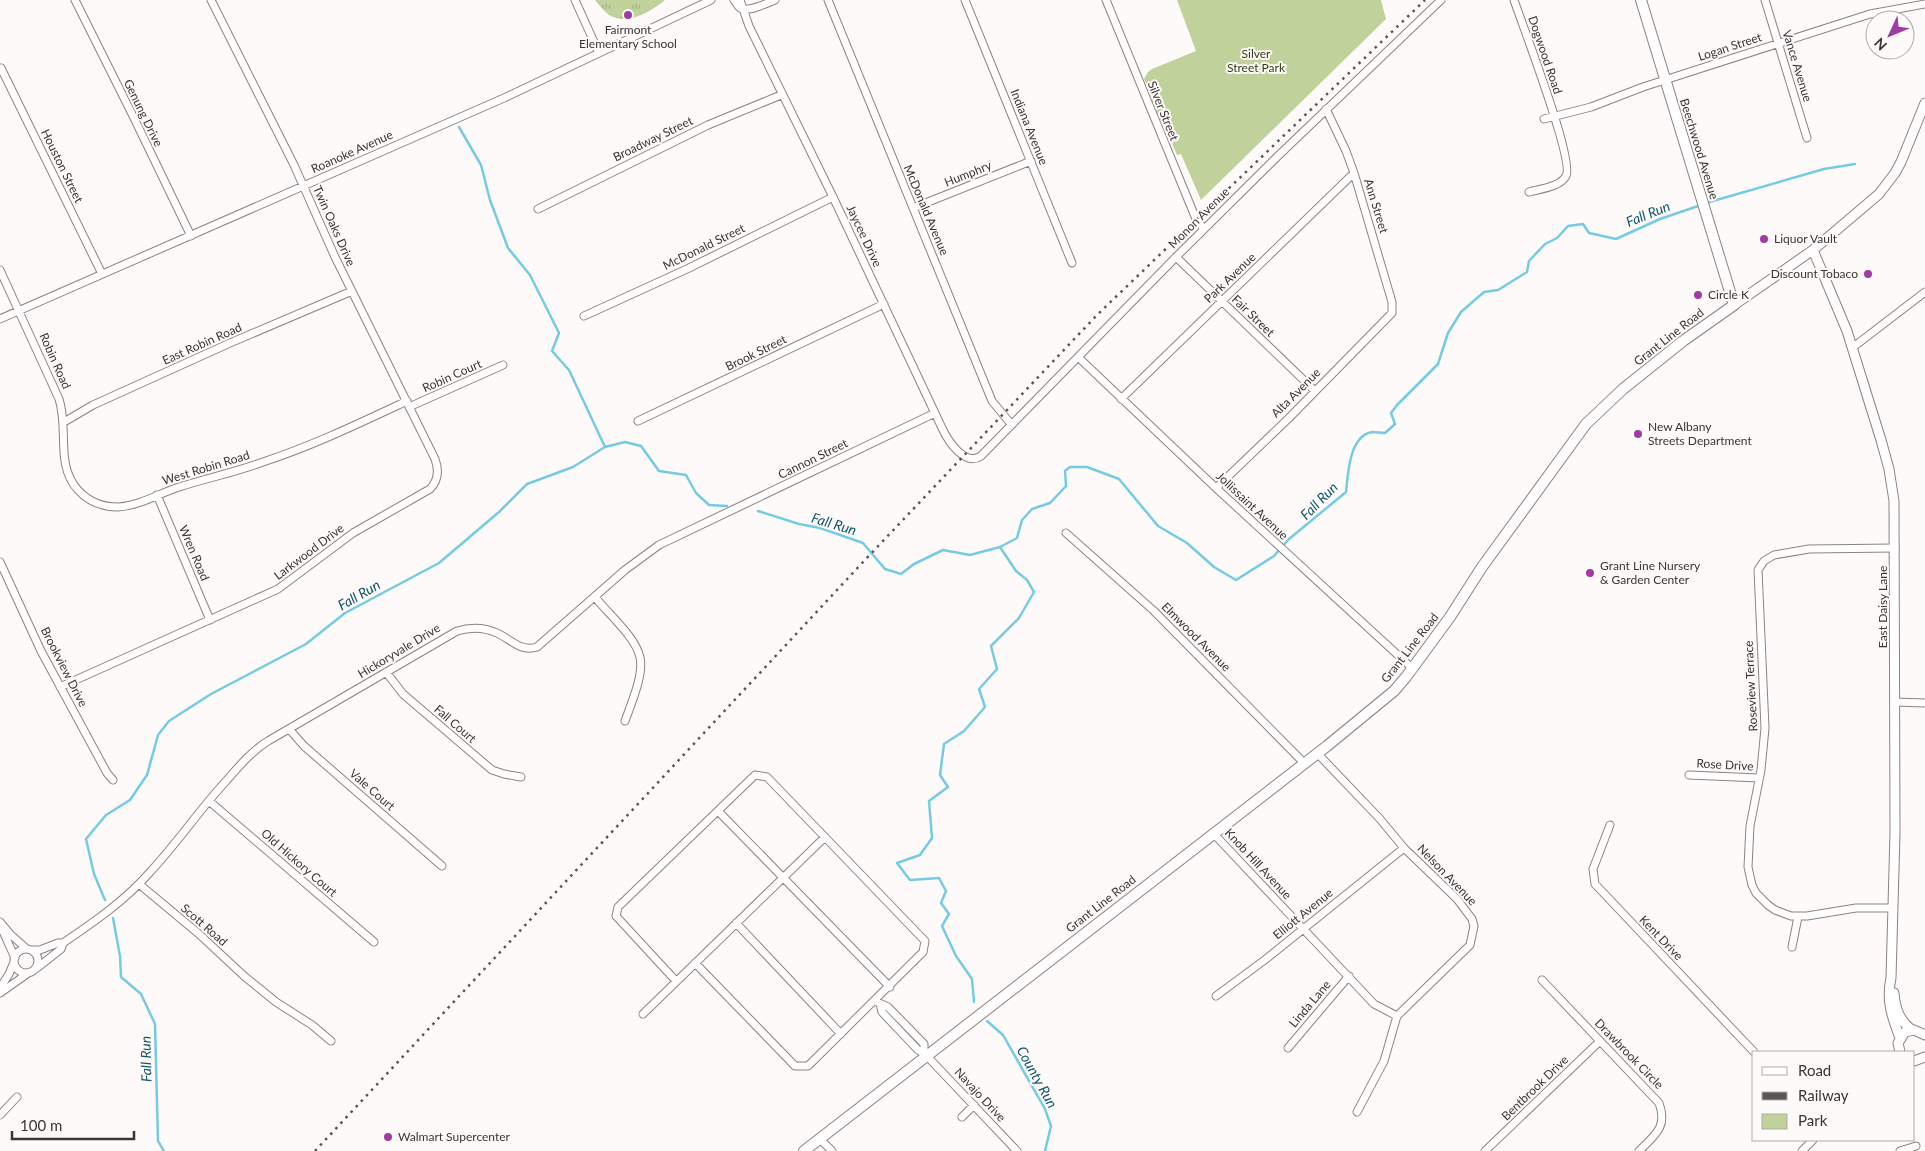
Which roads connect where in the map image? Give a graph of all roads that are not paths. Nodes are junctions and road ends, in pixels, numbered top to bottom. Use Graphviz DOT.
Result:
graph roads {
  1 [pos="74,0"];
  2 [pos="211,0"];
  3 [pos="575,0"];
  4 [pos="711,0"];
  5 [pos="734,0"];
  6 [pos="740,0"];
  7 [pos="775,0"];
  8 [pos="828,0"];
  9 [pos="965,0"];
  10 [pos="1106,0"];
  11 [pos="1441,0"];
  12 [pos="1514,0"];
  13 [pos="1641,0"];
  14 [pos="1764,0"];
  15 [pos="1925,4"];
  16 [pos="742,9"];
  17 [pos="1778,44"];
  18 [pos="599,54"];
  19 [pos="1,68"];
  20 [pos="1665,80"];
  21 [pos="781,95"];
  22 [pos="1925,103"];
  23 [pos="1326,109"];
  24 [pos="1554,116"];
  25 [pos="1544,119"];
  26 [pos="1807,138"];
  27 [pos="1031,161"];
  28 [pos="1354,173"];
  29 [pos="304,186"];
  30 [pos="1528,192"];
  31 [pos="833,197"];
  32 [pos="913,208"];
  33 [pos="538,209"];
  34 [pos="1204,229"];
  35 [pos="191,236"];
  36 [pos="1813,250"];
  37 [pos="1176,257"];
  38 [pos="1072,263"];
  39 [pos="0,270"];
  40 [pos="102,274"];
  41 [pos="352,291"];
  42 [pos="1925,292"];
  43 [pos="1223,302"];
  44 [pos="884,304"];
  45 [pos="1734,306"];
  46 [pos="20,310"];
  47 [pos="1392,313"];
  48 [pos="584,316"];
  49 [pos="0,319"];
  50 [pos="1852,348"];
  51 [pos="1079,358"];
  52 [pos="503,365"];
  53 [pos="1315,391"];
  54 [pos="1121,399"];
  55 [pos="408,404"];
  56 [pos="934,413"];
  57 [pos="638,421"];
  58 [pos="64,422"];
  59 [pos="1011,424"];
  60 [pos="978,458"];
  61 [pos="1216,488"];
  62 [pos="157,495"];
  63 [pos="700,525"];
  64 [pos="1066,534"];
  65 [pos="1895,548"];
  66 [pos="0,562"];
  67 [pos="595,598"];
  68 [pos="210,620"];
  69 [pos="1412,668"];
  70 [pos="386,672"];
  71 [pos="60,687"];
  72 [pos="1895,702"];
  73 [pos="1925,704"];
  74 [pos="626,721"];
  75 [pos="289,729"];
  76 [pos="1317,754"];
  77 [pos="1304,763"];
  78 [pos="1689,775"];
  79 [pos="521,778"];
  80 [pos="1759,778"];
  81 [pos="113,780"];
  82 [pos="209,801"];
  83 [pos="718,811"];
  84 [pos="1610,825"];
  85 [pos="1213,833"];
  86 [pos="825,837"];
  87 [pos="1404,848"];
  88 [pos="442,866"];
  89 [pos="783,877"];
  90 [pos="139,884"];
  91 [pos="1893,908"];
  92 [pos="1798,917"];
  93 [pos="0,923"];
  94 [pos="736,923"];
  95 [pos="1303,928"];
  96 [pos="374,942"];
  97 [pos="63,943"];
  98 [pos="1792,947"];
  99 [pos="29,950"];
  100 [pos="14,960"];
  101 [pos="695,963"];
  102 [pos="37,968"];
  103 [pos="27,974"];
  104 [pos="1349,976"];
  105 [pos="1891,978"];
  106 [pos="1542,980"];
  107 [pos="676,981"];
  108 [pos="890,987"];
  109 [pos="0,988"];
  110 [pos="0,993"];
  111 [pos="1216,996"];
  112 [pos="878,1002"];
  113 [pos="643,1014"];
  114 [pos="1397,1016"];
  115 [pos="1912,1030"];
  116 [pos="841,1034"];
  117 [pos="1925,1035"];
  118 [pos="1900,1038"];
  119 [pos="1600,1040"];
  120 [pos="331,1041"];
  121 [pos="1288,1048"];
  122 [pos="1753,1051"];
  123 [pos="1898,1051"];
  124 [pos="926,1054"];
  125 [pos="17,1097"];
  126 [pos="974,1105"];
  127 [pos="1357,1112"];
  128 [pos="0,1115"];
  129 [pos="962,1117"];
  130 [pos="820,1139"];
  131 [pos="1812,1141"];
  132 [pos="1916,1146"];
  133 [pos="804,1151"];
  134 [pos="832,1151"];
  135 [pos="1017,1151"];
  136 [pos="1485,1151"];
  137 [pos="1639,1151"];
  138 [pos="1802,1151"];
  139 [pos="1900,1151"];
  1 -- 35 [label="street, Genung Drive"];
  2 -- 29 [label="street, Twin Oaks Drive"];
  3 -- 18 [label="street"];
  4 -- 18 [label="street, Roanoke Avenue"];
  5 -- 16 [label="street"];
  6 -- 16 [label="street"];
  7 -- 16 [label="street"];
  8 -- 32 [label="street, McDonald Avenue"];
  9 -- 27 [label="street, Indiana Avenue"];
  10 -- 34 [label="street, Silver Street"];
  11 -- 23 [label="street, Monon Avenue"];
  12 -- 24 [label="street, Dogwood Road"];
  13 -- 20 [label="main road, Beechwood Avenue"];
  14 -- 17 [label="street, Vance Avenue"];
  15 -- 17 [label="street, Logan Street"];
  16 -- 21 [label="street, Jaycee Drive"];
  17 -- 20 [label="street, Logan Street"];
  17 -- 26 [label="street, Vance Avenue"];
  18 -- 29 [label="street, Roanoke Avenue"];
  19 -- 40 [label="street, Houston Street"];
  20 -- 24 [label="street, Logan Street"];
  20 -- 45 [label="main road, Beechwood Avenue"];
  21 -- 31 [label="street, Jaycee Drive"];
  21 -- 33 [label="street, Broadway Street"];
  22 -- 36 [label="street, Grant Line Road"];
  23 -- 28 [label="street, Ann Street"];
  23 -- 34 [label="street, Monon Avenue"];
  24 -- 25 [label="street, Logan Street"];
  24 -- 30 [label="street, Dogwood Road"];
  27 -- 32 [label="street, Humphry"];
  27 -- 38 [label="street, Indiana Avenue"];
  28 -- 43 [label="street, Park Avenue"];
  28 -- 47 [label="street, Ann Street"];
  29 -- 35 [label="street, Roanoke Avenue"];
  29 -- 41 [label="street, Twin Oaks Drive"];
  31 -- 44 [label="street, Jaycee Drive"];
  31 -- 48 [label="street, McDonald Street"];
  32 -- 59 [label="street, McDonald Avenue"];
  34 -- 37 [label="street, Monon Avenue"];
  35 -- 40 [label="street, Roanoke Avenue"];
  36 -- 45 [label="street, Grant Line Road"];
  36 -- 50 [label="street, East Daisy Lane"];
  37 -- 43 [label="street, Fair Street"];
  37 -- 51 [label="street, Monon Avenue"];
  39 -- 46 [label="street, Robin Road"];
  40 -- 46 [label="street, Roanoke Avenue"];
  41 -- 55 [label="street, Twin Oaks Drive"];
  41 -- 58 [label="street, East Robin Road"];
  42 -- 50 [label="street"];
  43 -- 53 [label="street, Fair Street"];
  43 -- 54 [label="street, Park Avenue"];
  44 -- 56 [label="street, Jaycee Drive"];
  44 -- 57 [label="street, Brook Street"];
  45 -- 69 [label="main road, Grant Line Road"];
  46 -- 49 [label="street, Roanoke Avenue"];
  46 -- 58 [label="street, Robin Road"];
  47 -- 53 [label="street, Alta Avenue"];
  50 -- 65 [label="street, East Daisy Lane"];
  51 -- 54 [label="street, Jollissaint Avenue"];
  51 -- 59 [label="street, Monon Avenue"];
  52 -- 55 [label="street, Robin Court"];
  53 -- 61 [label="street, Alta Avenue"];
  54 -- 61 [label="street, Jollissaint Avenue"];
  55 -- 62 [label="street, West Robin Road"];
  55 -- 68 [label="street, Larkwood Drive"];
  56 -- 60 [label="street, Jaycee Drive"];
  56 -- 63 [label="street, Cannon Street"];
  58 -- 62 [label="street, West Robin Road"];
  59 -- 60 [label="street, Monon Avenue"];
  61 -- 69 [label="street, Jollissaint Avenue"];
  62 -- 68 [label="street, Wren Road"];
  63 -- 67 [label="street, Hickoryvale Drive"];
  64 -- 77 [label="street, Elmwood Avenue"];
  65 -- 72 [label="street, East Daisy Lane"];
  65 -- 80 [label="street, Roseview Terrace"];
  66 -- 71 [label="street, Brookview Drive"];
  67 -- 70 [label="street, Hickoryvale Drive"];
  67 -- 74 [label="street"];
  68 -- 71 [label="street, Larkwood Drive"];
  69 -- 76 [label="main road, Grant Line Road"];
  70 -- 75 [label="street, Hickoryvale Drive"];
  70 -- 79 [label="street, Fall Court"];
  71 -- 81 [label="street, Brookview Drive"];
  72 -- 73 [label="street"];
  72 -- 91 [label="street, East Daisy Lane"];
  75 -- 82 [label="street, Hickoryvale Drive"];
  75 -- 88 [label="street, Vale Court"];
  76 -- 77 [label="main road, Grant Line Road"];
  76 -- 87 [label="street, Nelson Avenue"];
  77 -- 85 [label="main road, Grant Line Road"];
  78 -- 80 [label="street, Rose Drive"];
  80 -- 92 [label="street, Roseview Terrace"];
  82 -- 90 [label="street, Hickoryvale Drive"];
  82 -- 96 [label="street, Old Hickory Court"];
  83 -- 86 [label="street"];
  83 -- 89 [label="street"];
  83 -- 107 [label="street"];
  84 -- 122 [label="street, Kent Drive"];
  85 -- 95 [label="street, Knob Hill Avenue"];
  85 -- 124 [label="main road, Grant Line Road"];
  86 -- 89 [label="street"];
  86 -- 108 [label="street"];
  87 -- 95 [label="street, Elliott Avenue"];
  87 -- 114 [label="street, Nelson Avenue"];
  89 -- 94 [label="street"];
  89 -- 108 [label="street"];
  90 -- 97 [label="street"];
  90 -- 120 [label="street, Scott Road"];
  91 -- 92 [label="street, Roseview Terrace"];
  91 -- 105 [label="street, East Daisy Lane"];
  92 -- 98 [label="street"];
  93 -- 99 [label="street"];
  93 -- 100 [label="street"];
  94 -- 101 [label="street"];
  94 -- 116 [label="street"];
  95 -- 104 [label="street, Knob Hill Avenue"];
  95 -- 111 [label="street, Elliott Avenue"];
  97 -- 99 [label="street"];
  97 -- 102 [label="street"];
  99 -- 100 [label="street"];
  99 -- 102 [label="street"];
  100 -- 103 [label="street"];
  100 -- 109 [label="street"];
  101 -- 107 [label="street"];
  101 -- 116 [label="street"];
  102 -- 103 [label="street"];
  103 -- 110 [label="street"];
  104 -- 114 [label="street"];
  104 -- 121 [label="street, Linda Lane"];
  105 -- 115 [label="street, East Daisy Lane"];
  105 -- 118 [label="street, East Daisy Lane"];
  106 -- 119 [label="street, Drawbrook Circle"];
  107 -- 113 [label="street"];
  108 -- 112 [label="street"];
  112 -- 116 [label="street"];
  112 -- 124 [label="street, Navajo Drive"];
  114 -- 127 [label="street, Nelson Avenue"];
  115 -- 117 [label="street"];
  115 -- 118 [label="street"];
  118 -- 123 [label="street"];
  119 -- 136 [label="street, Bentbrook Drive"];
  119 -- 137 [label="street, Drawbrook Circle"];
  124 -- 126 [label="street, Navajo Drive"];
  124 -- 130 [label="main road, Grant Line Road"];
  125 -- 128 [label="street"];
  126 -- 129 [label="street"];
  126 -- 135 [label="street, Navajo Drive"];
  130 -- 133 [label="main road, Grant Line Road"];
  130 -- 134 [label="street"];
  131 -- 138 [label="street"];
  132 -- 139 [label="street"];
}
